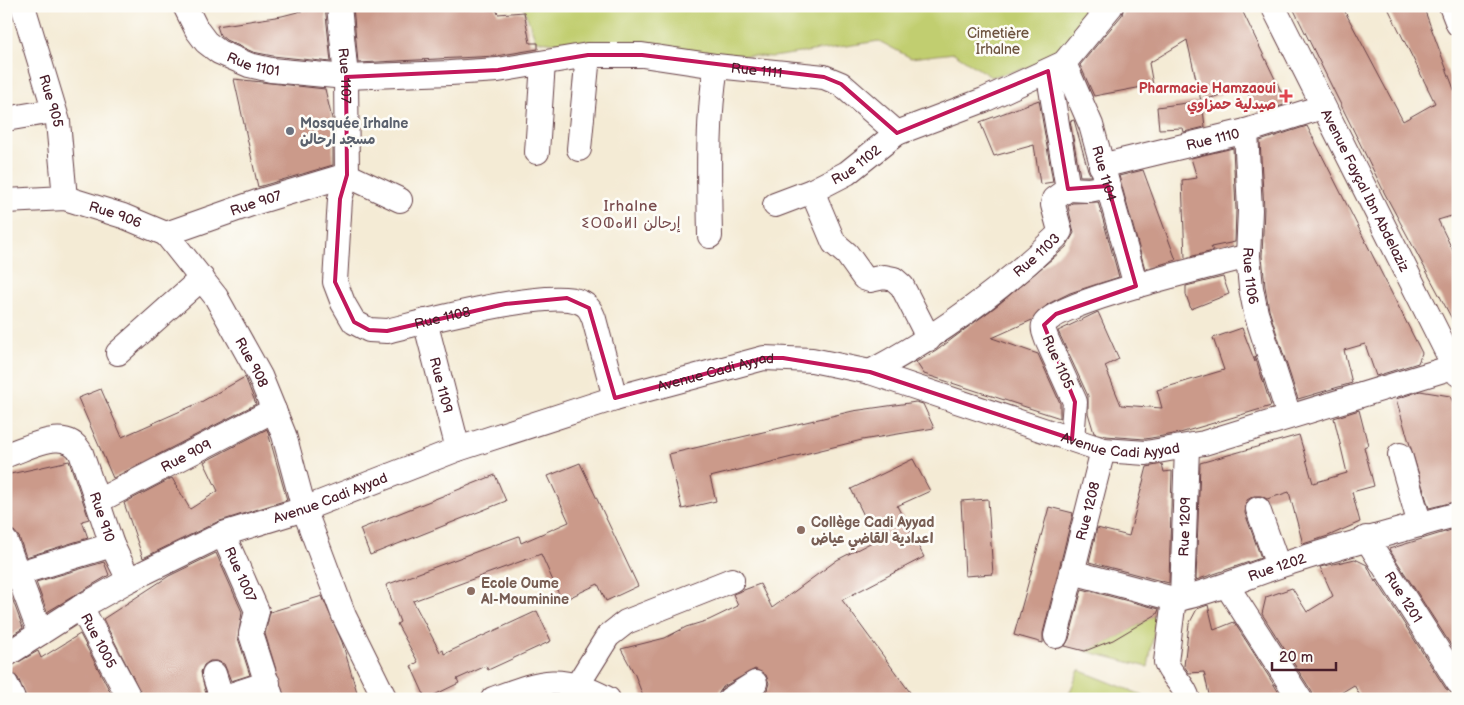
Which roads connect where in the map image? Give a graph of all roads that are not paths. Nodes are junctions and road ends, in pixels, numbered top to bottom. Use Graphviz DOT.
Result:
graph roads {
  1 [pos="23,6"];
  2 [pos="185,6"];
  3 [pos="339,6"];
  4 [pos="1111,6"];
  5 [pos="1273,6"];
  6 [pos="588,55"];
  7 [pos="543,63"];
  8 [pos="716,66"];
  9 [pos="1056,67"];
  10 [pos="346,77"];
  11 [pos="1322,107"];
  12 [pos="53,111"];
  13 [pos="6,119"];
  14 [pos="1246,131"];
  15 [pos="898,133"];
  16 [pos="579,149"];
  17 [pos="537,152"];
  18 [pos="347,175"];
  19 [pos="1104,176"];
  20 [pos="1068,189"];
  21 [pos="812,191"];
  22 [pos="65,198"];
  23 [pos="400,200"];
  24 [pos="6,201"];
  25 [pos="775,205"];
  26 [pos="166,234"];
  27 [pos="710,236"];
  28 [pos="1248,256"];
  29 [pos="202,278"];
  30 [pos="1136,286"];
  31 [pos="425,321"];
  32 [pos="929,339"];
  33 [pos="118,353"];
  34 [pos="1456,370"];
  35 [pos="870,372"];
  36 [pos="615,398"];
  37 [pos="274,410"];
  38 [pos="1289,416"];
  39 [pos="1072,439"];
  40 [pos="1187,447"];
  41 [pos="458,449"];
  42 [pos="1103,450"];
  43 [pos="6,455"];
  44 [pos="1400,455"];
  45 [pos="98,500"];
  46 [pos="304,509"];
  47 [pos="1258,509"];
  48 [pos="1458,514"];
  49 [pos="1420,525"];
  50 [pos="223,534"];
  51 [pos="1366,538"];
  52 [pos="6,542"];
  53 [pos="112,545"];
  54 [pos="1278,566"];
  55 [pos="1072,572"];
  56 [pos="12,575"];
  57 [pos="129,580"];
  58 [pos="732,580"];
  59 [pos="1227,586"];
  60 [pos="1178,599"];
  61 [pos="81,607"];
  62 [pos="40,633"];
  63 [pos="1056,636"];
  64 [pos="6,655"];
  65 [pos="214,674"];
  66 [pos="1458,682"];
  67 [pos="755,683"];
  68 [pos="6,684"];
  69 [pos="578,684"];
  70 [pos="270,691"];
  71 [pos="14,699"];
  72 [pos="130,699"];
  73 [pos="222,699"];
  74 [pos="385,699"];
  75 [pos="493,699"];
  76 [pos="608,699"];
  77 [pos="730,699"];
  78 [pos="1188,699"];
  79 [pos="1300,699"];
  1 -- 12 [label="street, Rue 905"];
  2 -- 10 [label="street, Rue 1101"];
  3 -- 10 [label="street, Rue 1107"];
  4 -- 9 [label="street"];
  5 -- 11 [label="street, Avenue Fayçal Ibn Abdelaziz"];
  6 -- 7 [label="street, Rue 1111"];
  6 -- 8 [label="street, Rue 1111"];
  6 -- 16 [label="street"];
  7 -- 10 [label="street, Rue 1111"];
  7 -- 17 [label="street"];
  8 -- 15 [label="street, Rue 1111"];
  8 -- 27 [label="street"];
  9 -- 15 [label="street"];
  9 -- 19 [label="street, Rue 1104"];
  9 -- 20 [label="street"];
  10 -- 18 [label="street, Rue 1107"];
  11 -- 14 [label="street, Rue 1110"];
  11 -- 34 [label="street, Avenue Fayçal Ibn Abdelaziz"];
  12 -- 13 [label="street"];
  12 -- 22 [label="street, Rue 905"];
  14 -- 19 [label="street, Rue 1110"];
  14 -- 28 [label="street, Rue 1106"];
  15 -- 21 [label="street, Rue 1102"];
  18 -- 23 [label="street"];
  18 -- 26 [label="street, Rue 907"];
  18 -- 31 [label="street, Rue 1108"];
  19 -- 20 [label="street, Rue 1110"];
  19 -- 30 [label="street, Rue 1104"];
  20 -- 32 [label="street, Rue 1103"];
  21 -- 25 [label="street, Rue 1102"];
  21 -- 32 [label="street"];
  22 -- 24 [label="street"];
  22 -- 26 [label="street, Rue 906"];
  26 -- 29 [label="street, Rue 908"];
  28 -- 30 [label="street"];
  28 -- 38 [label="street, Rue 1106"];
  29 -- 33 [label="street"];
  29 -- 37 [label="street, Rue 908"];
  30 -- 39 [label="street, Rue 1105"];
  31 -- 36 [label="street, Rue 1108"];
  31 -- 41 [label="street, Rue 1109"];
  32 -- 35 [label="street, Rue 1103"];
  34 -- 38 [label="street, Avenue Cadi Ayyad"];
  35 -- 36 [label="street, Avenue Cadi Ayyad"];
  35 -- 39 [label="street, Avenue Cadi Ayyad"];
  36 -- 41 [label="street, Avenue Cadi Ayyad"];
  37 -- 45 [label="street, Rue 909"];
  37 -- 46 [label="street, Rue 908"];
  38 -- 40 [label="street, Avenue Cadi Ayyad"];
  39 -- 42 [label="street, Avenue Cadi Ayyad"];
  40 -- 42 [label="street, Avenue Cadi Ayyad"];
  40 -- 60 [label="street, Rue 1209"];
  41 -- 46 [label="street, Avenue Cadi Ayyad"];
  42 -- 55 [label="street, Rue 1208"];
  43 -- 45 [label="street, Rue 910"];
  44 -- 49 [label="street"];
  45 -- 53 [label="street, Rue 910"];
  46 -- 50 [label="street, Avenue Cadi Ayyad"];
  46 -- 74 [label="street, Rue 908"];
  47 -- 54 [label="street"];
  48 -- 49 [label="street, Rue 1202"];
  49 -- 51 [label="street, Rue 1202"];
  50 -- 57 [label="street, Avenue Cadi Ayyad"];
  50 -- 70 [label="street, Rue 1007"];
  51 -- 54 [label="street, Rue 1202"];
  51 -- 66 [label="street, Rue 1201"];
  52 -- 56 [label="street"];
  53 -- 56 [label="street"];
  53 -- 57 [label="street, Rue 910"];
  54 -- 59 [label="street, Rue 1202"];
  55 -- 60 [label="street"];
  55 -- 63 [label="street, Rue 1208"];
  56 -- 62 [label="street"];
  57 -- 61 [label="street, Avenue Cadi Ayyad"];
  58 -- 69 [label="street"];
  59 -- 60 [label="street"];
  59 -- 79 [label="street, Rue 1202"];
  60 -- 78 [label="street, Rue 1209"];
  61 -- 62 [label="street, Avenue Cadi Ayyad"];
  61 -- 72 [label="street, Rue 1005"];
  62 -- 64 [label="street, Avenue Cadi Ayyad"];
  65 -- 73 [label="street"];
  67 -- 77 [label="street"];
  68 -- 71 [label="street"];
  69 -- 75 [label="street"];
  69 -- 76 [label="street"];
  70 -- 73 [label="street"];
}
